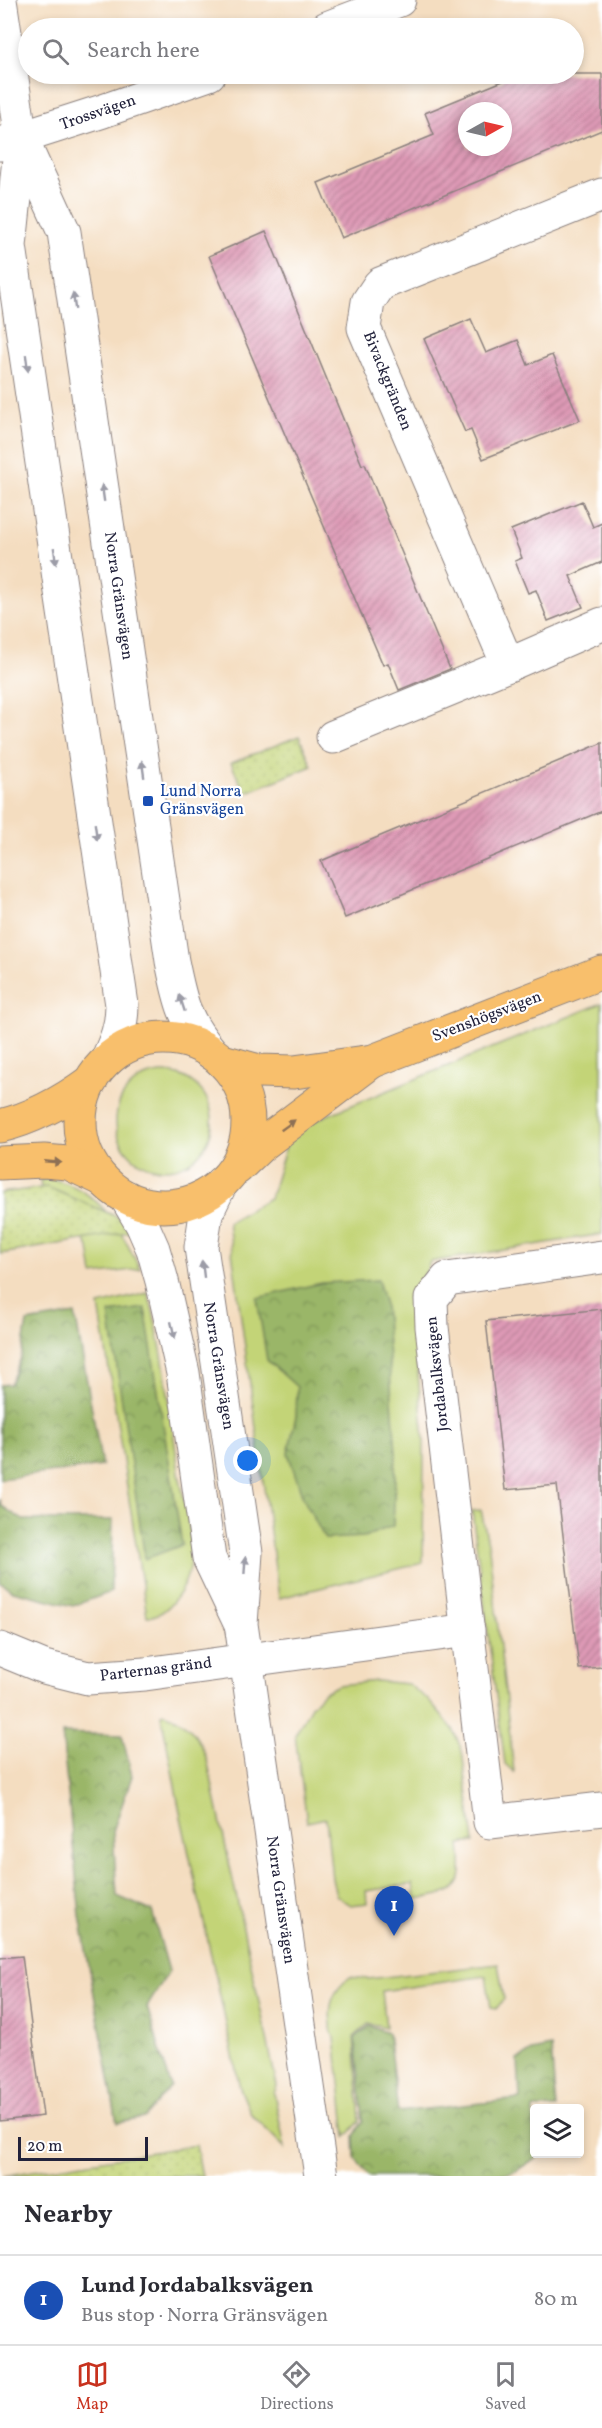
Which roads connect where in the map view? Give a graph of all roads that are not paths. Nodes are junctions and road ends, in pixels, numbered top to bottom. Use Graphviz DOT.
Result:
graph roads {
  1 [pos="0,0"];
  2 [pos="399,0"];
  3 [pos="353,18"];
  4 [pos="180,84"];
  5 [pos="11,142"];
  6 [pos="602,195"];
  7 [pos="602,624"];
  8 [pos="508,665"];
  9 [pos="333,737"];
  10 [pos="602,972"];
  11 [pos="217,1057"];
  12 [pos="373,1061"];
  13 [pos="99,1070"];
  14 [pos="0,1126"];
  15 [pos="0,1163"];
  16 [pos="224,1180"];
  17 [pos="114,1188"];
  18 [pos="602,1257"];
  19 [pos="241,1624"];
  20 [pos="468,1630"];
  21 [pos="0,1649"];
  22 [pos="246,1659"];
  23 [pos="602,1809"];
  24 [pos="321,2176"];
  1 -- 5 [label="street, Norra Gränsvägen"];
  2 -- 3 [label="street"];
  4 -- 5 [label="street, Trossvägen"];
  11 -- 5 [label="street, Norra Gränsvägen, one-way"];
  5 -- 13 [label="street, Norra Gränsvägen, one-way"];
  6 -- 8 [label="street, Bivackgränden"];
  7 -- 8 [label="street"];
  8 -- 9 [label="street"];
  10 -- 12 [label="main road, Svenshögsvägen"];
  11 -- 12 [label="main road, Svenshögsvägen"];
  11 -- 13 [label="main road, Svenshögsvägen"];
  11 -- 16 [label="main road"];
  16 -- 12 [label="main road, Svenshögsvägen, one-way"];
  13 -- 14 [label="main road, Svenshögsvägen"];
  13 -- 17 [label="main road"];
  15 -- 17 [label="main road, Svenshögsvägen, one-way"];
  16 -- 17 [label="main road, Svenshögsvägen"];
  19 -- 16 [label="street, Norra Gränsvägen, one-way"];
  17 -- 19 [label="street, Norra Gränsvägen, one-way"];
  18 -- 20 [label="street, Jordabalksvägen"];
  19 -- 22 [label="street, Norra Gränsvägen"];
  20 -- 22 [label="street"];
  20 -- 23 [label="street, Jordabalksvägen"];
  21 -- 22 [label="street, Parternas gränd"];
  22 -- 24 [label="street, Norra Gränsvägen"];
}
